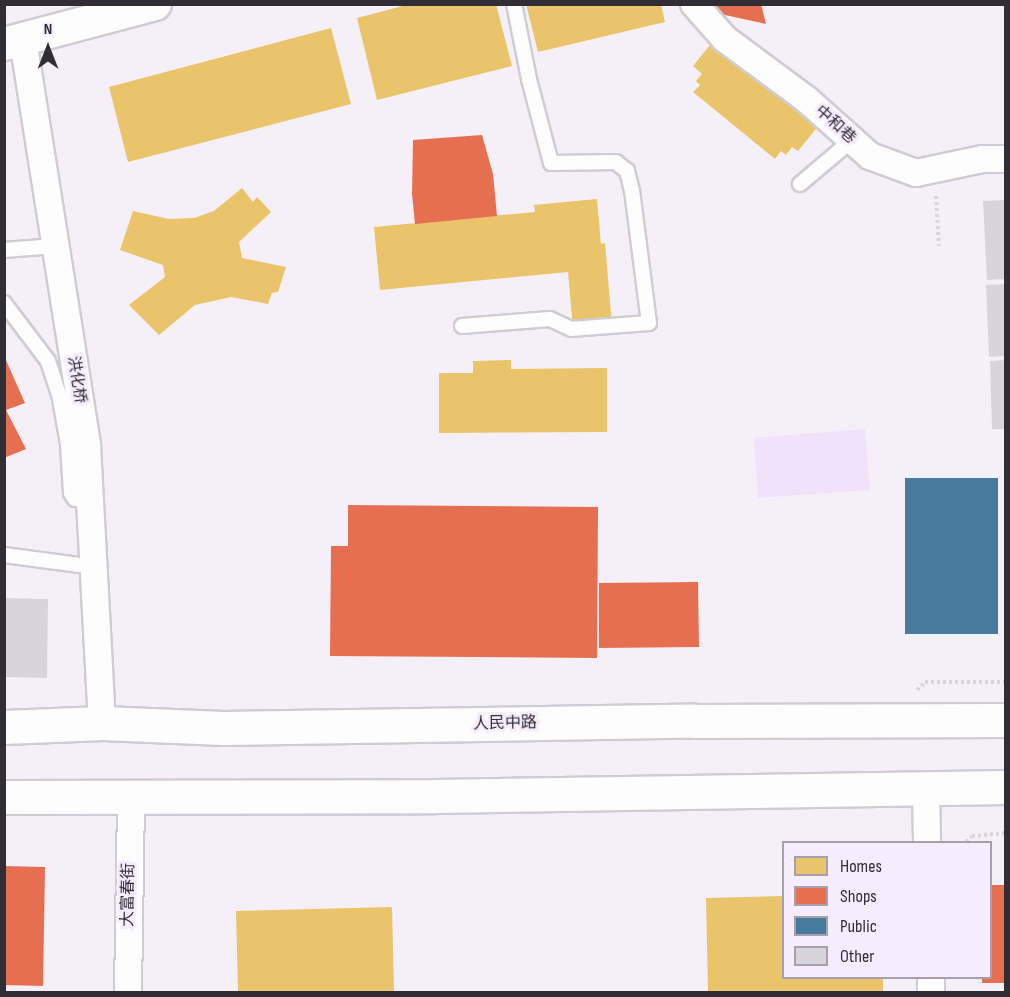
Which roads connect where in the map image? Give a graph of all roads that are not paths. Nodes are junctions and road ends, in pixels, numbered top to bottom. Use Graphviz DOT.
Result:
graph roads {
  1 [pos="155,4"];
  2 [pos="514,4"];
  3 [pos="694,4"];
  4 [pos="14,42"];
  5 [pos="852,140"];
  6 [pos="1005,159"];
  7 [pos="801,184"];
  8 [pos="55,246"];
  9 [pos="4,250"];
  10 [pos="4,303"];
  11 [pos="462,326"];
  12 [pos="90,501"];
  13 [pos="4,555"];
  14 [pos="94,567"];
  15 [pos="1005,720"];
  16 [pos="102,723"];
  17 [pos="4,728"];
  18 [pos="926,788"];
  19 [pos="1005,788"];
  20 [pos="4,797"];
  21 [pos="131,797"];
  22 [pos="927,841"];
  23 [pos="128,993"];
  1 -- 4 [label="street"];
  2 -- 11 [label="lane"];
  3 -- 5 [label="street, 中和巷"];
  4 -- 8 [label="street, 洪化桥"];
  5 -- 6 [label="street, 中和巷"];
  5 -- 7 [label="lane"];
  8 -- 9 [label="lane"];
  8 -- 12 [label="street, 洪化桥"];
  10 -- 12 [label="lane"];
  12 -- 14 [label="street, 洪化桥"];
  13 -- 14 [label="lane"];
  14 -- 16 [label="street, 洪化桥"];
  15 -- 16 [label="main road, 人民中路"];
  16 -- 17 [label="main road, 人民中路"];
  18 -- 19 [label="main road"];
  18 -- 21 [label="main road"];
  18 -- 22 [label="street"];
  20 -- 21 [label="main road"];
  21 -- 23 [label="street, 大富春街"];
}
